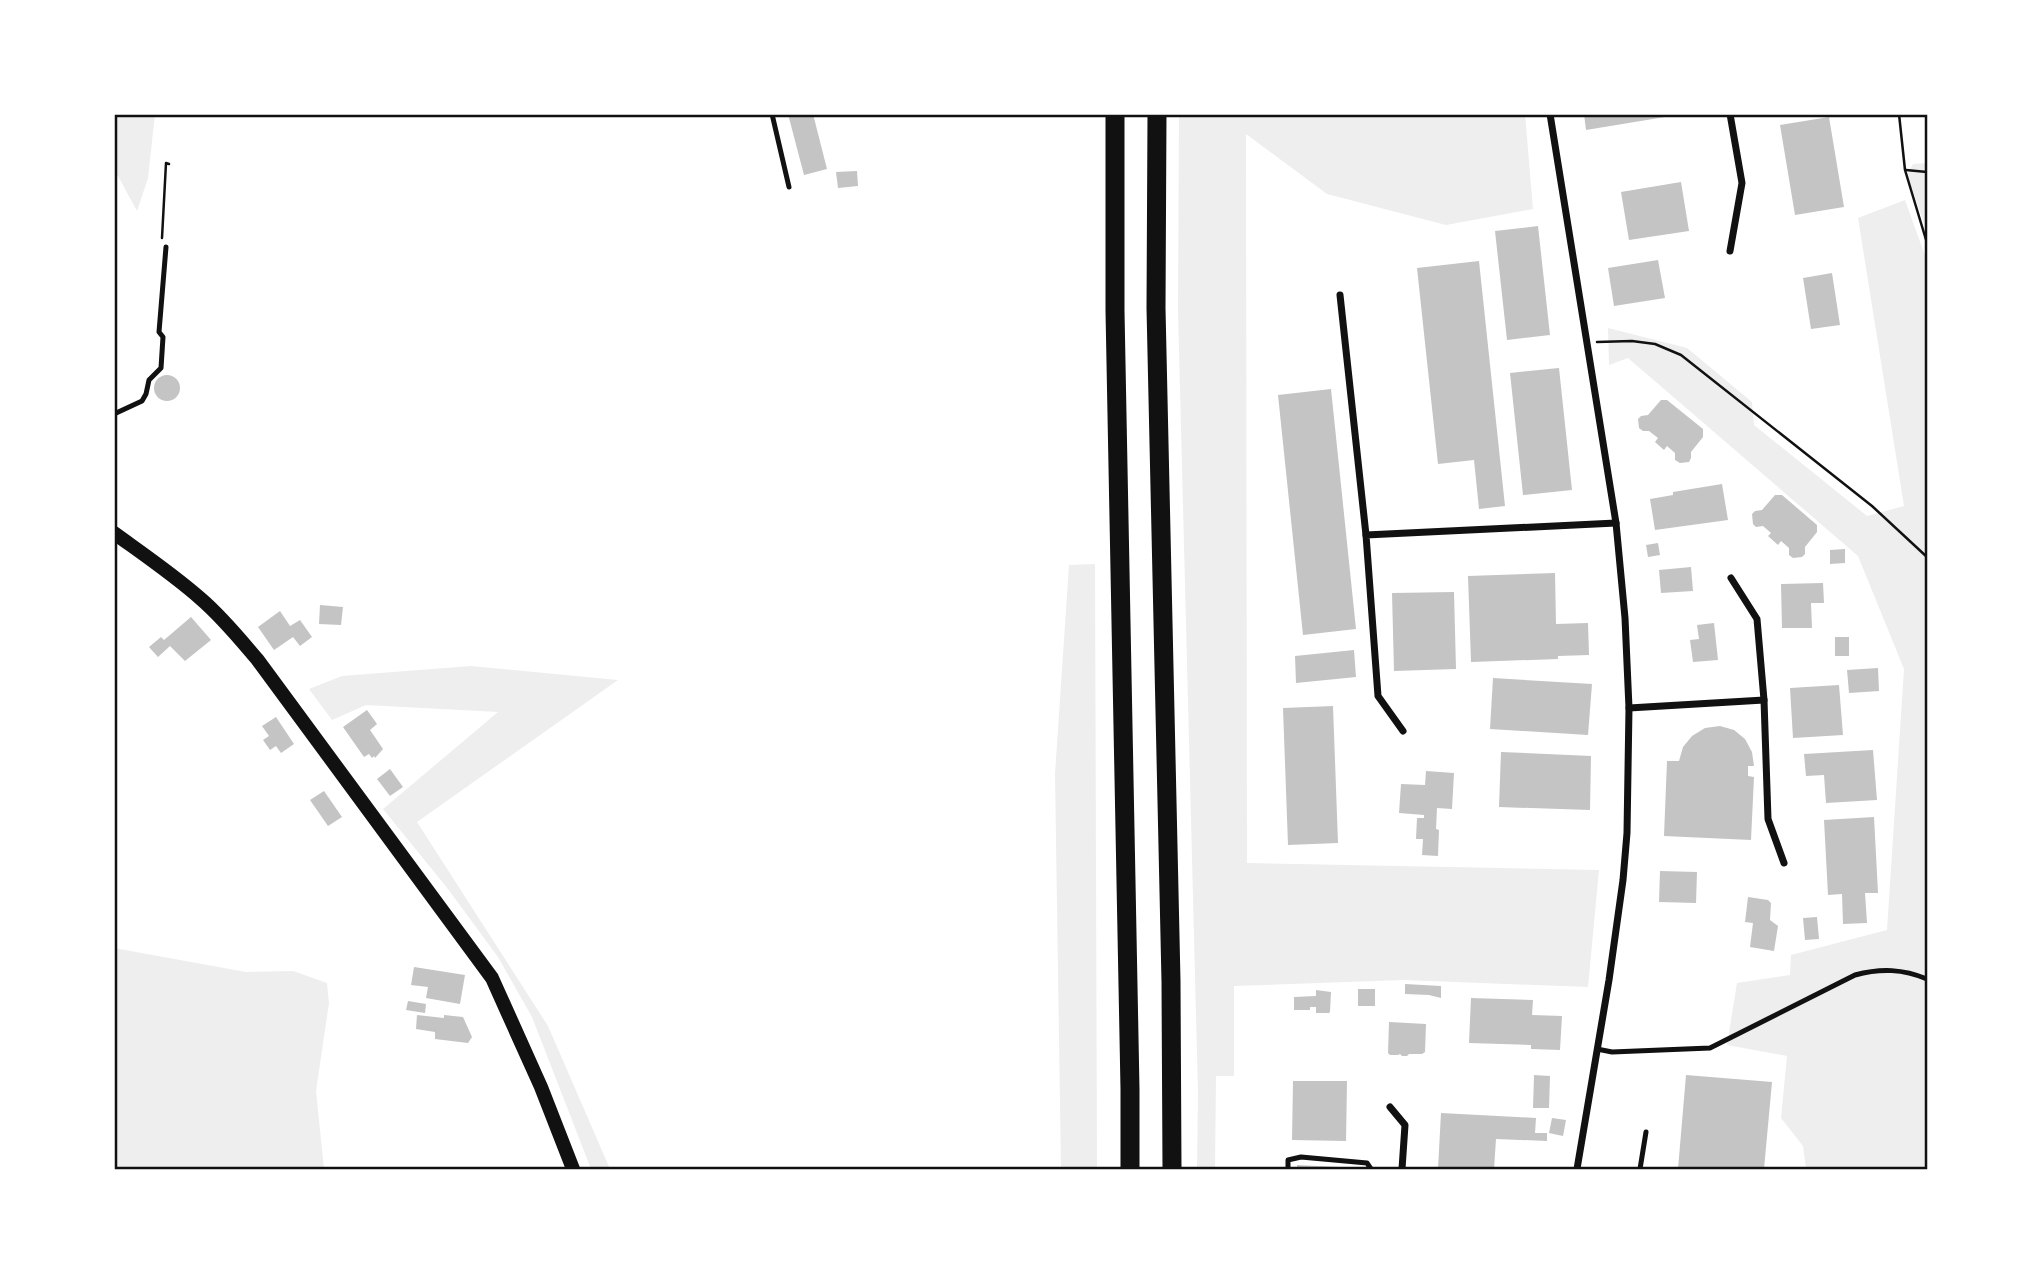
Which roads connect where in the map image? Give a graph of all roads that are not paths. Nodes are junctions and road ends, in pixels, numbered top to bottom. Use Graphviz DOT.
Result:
graph roads {
  1 [pos="772,114"];
  2 [pos="1115,114"];
  3 [pos="1157,114"];
  4 [pos="1550,114"];
  5 [pos="1730,114"];
  6 [pos="789,187"];
  7 [pos="166,247"];
  8 [pos="1730,251"];
  9 [pos="1340,295"];
  10 [pos="114,414"];
  11 [pos="1616,523"];
  12 [pos="114,533"];
  13 [pos="1366,535"];
  14 [pos="1731,578"];
  15 [pos="1764,700"];
  16 [pos="1629,708"];
  17 [pos="1404,731"];
  18 [pos="1784,863"];
  19 [pos="1927,979"];
  20 [pos="1597,1049"];
  21 [pos="1390,1107"];
  22 [pos="1646,1132"];
  23 [pos="573,1169"];
  24 [pos="1130,1169"];
  25 [pos="1172,1169"];
  26 [pos="1288,1169"];
  27 [pos="1371,1169"];
  28 [pos="1402,1169"];
  29 [pos="1577,1169"];
  30 [pos="1640,1169"];
  1 -- 6 [label="lane"];
  2 -- 24 [label="highway"];
  3 -- 25 [label="highway"];
  4 -- 11 [label="street"];
  5 -- 8 [label="street"];
  7 -- 10 [label="lane"];
  9 -- 13 [label="street"];
  11 -- 13 [label="street"];
  11 -- 16 [label="street"];
  12 -- 23 [label="main road"];
  13 -- 17 [label="street"];
  14 -- 15 [label="street"];
  15 -- 16 [label="street"];
  15 -- 18 [label="street"];
  16 -- 20 [label="street"];
  19 -- 20 [label="lane"];
  20 -- 29 [label="street"];
  21 -- 28 [label="street"];
  22 -- 30 [label="lane"];
  26 -- 27 [label="lane"];
}
